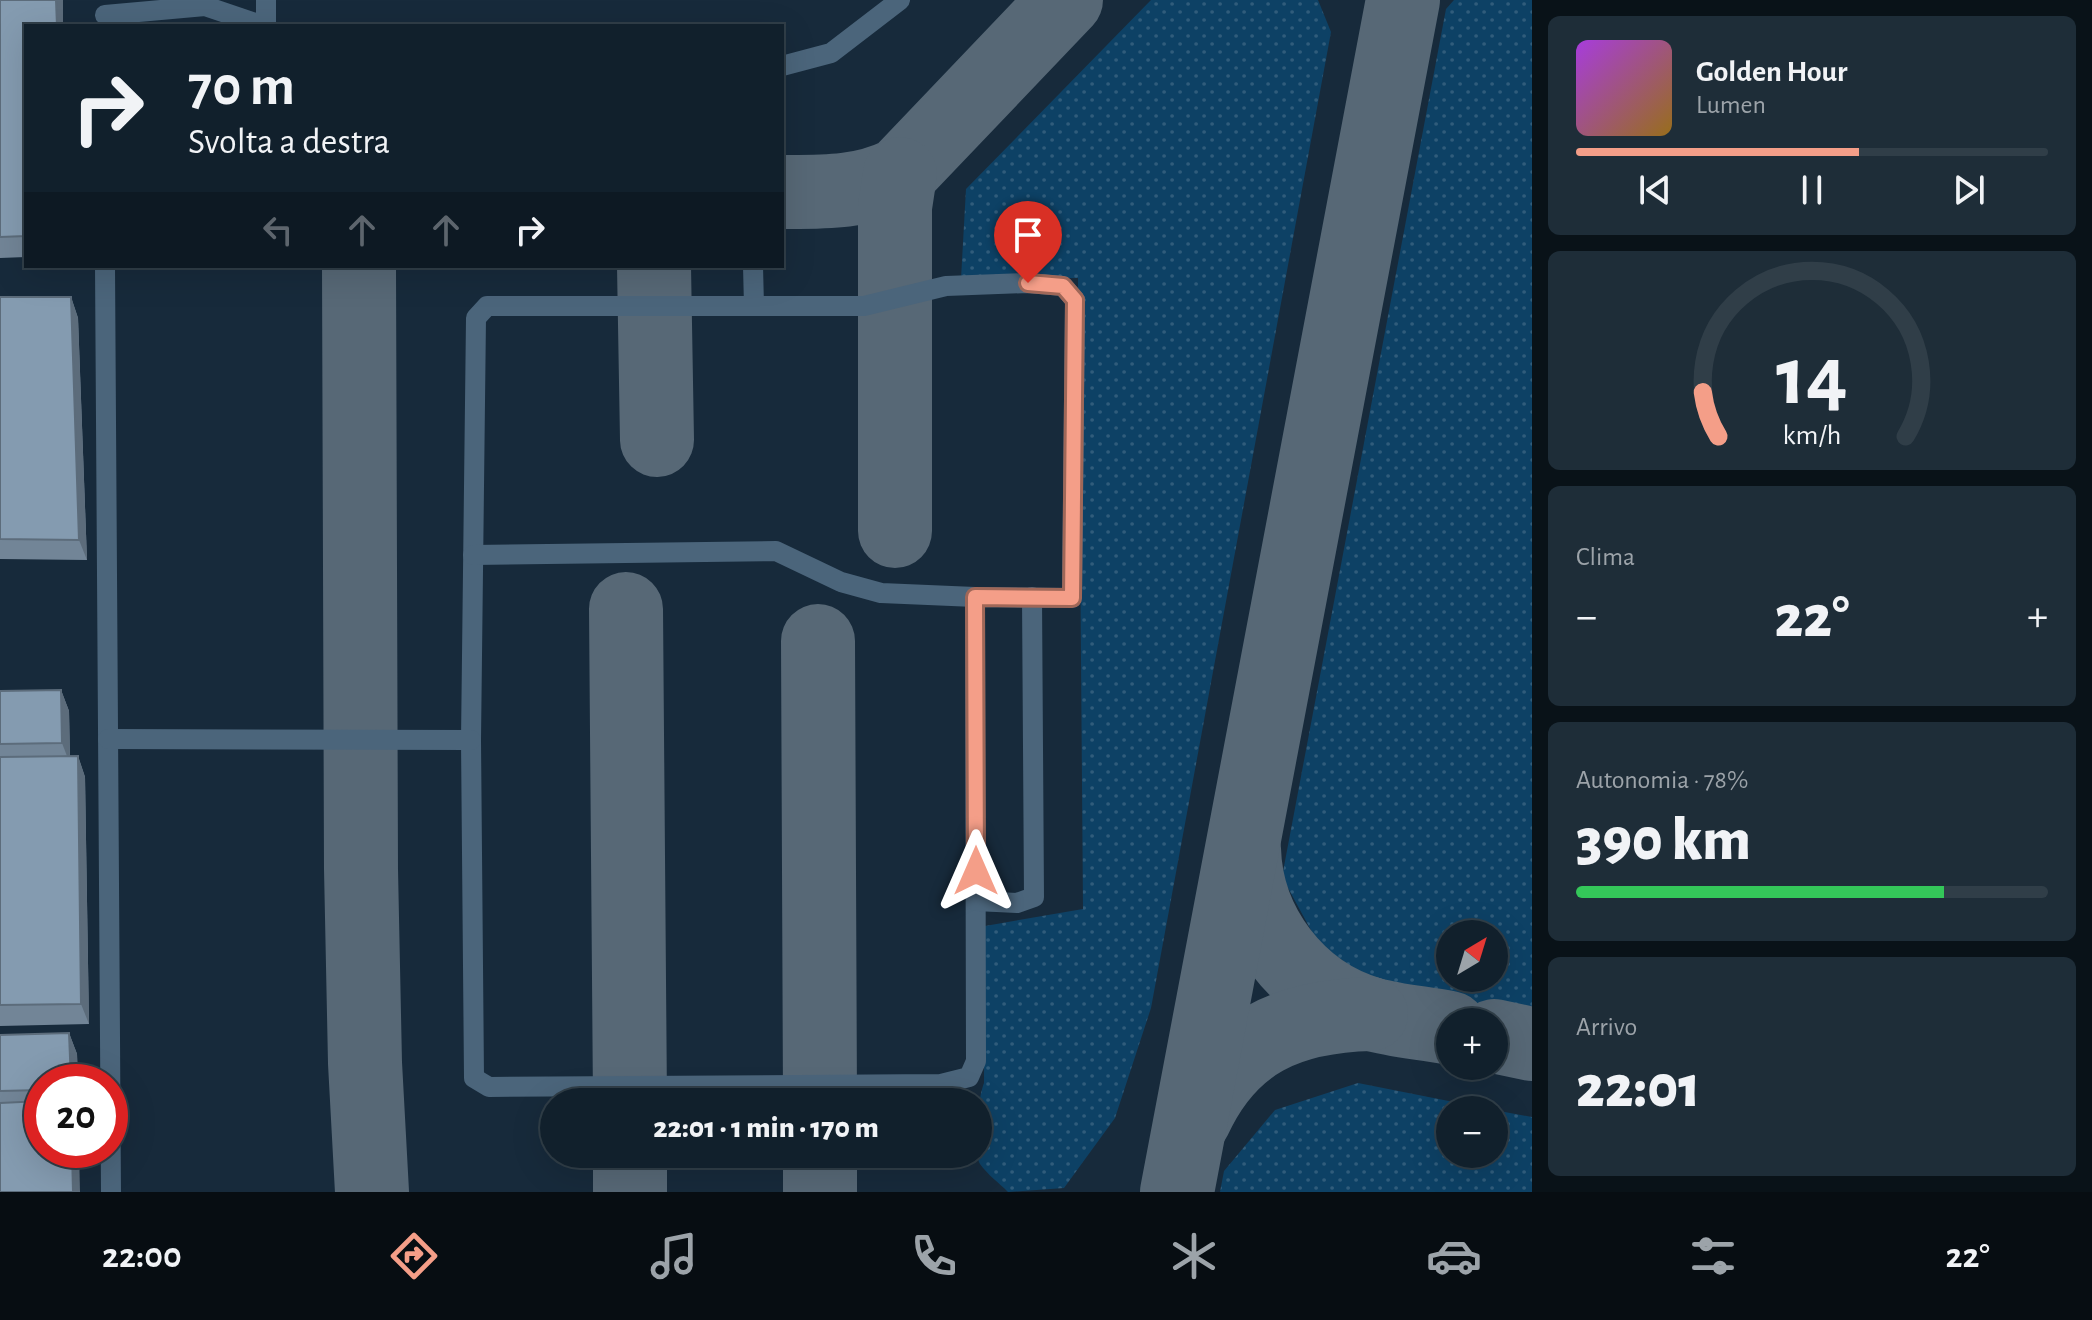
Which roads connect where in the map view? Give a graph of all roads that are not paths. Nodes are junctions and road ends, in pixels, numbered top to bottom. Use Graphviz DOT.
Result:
graph roads {
  1 [pos="266,0"];
  2 [pos="900,0"];
  3 [pos="104,14"];
  4 [pos="259,24"];
  5 [pos="265,24"];
  6 [pos="784,65"];
  7 [pos="105,268"];
  8 [pos="753,268"];
  9 [pos="754,306"];
  10 [pos="473,555"];
  11 [pos="975,597"];
  12 [pos="1032,597"];
  13 [pos="108,739"];
  14 [pos="471,740"];
  15 [pos="976,901"];
  16 [pos="111,1192"];
  1 -- 5 [label="lane"];
  2 -- 6 [label="lane"];
  3 -- 4 [label="lane"];
  7 -- 13 [label="lane"];
  8 -- 9 [label="lane"];
  9 -- 10 [label="lane"];
  9 -- 12 [label="lane"];
  10 -- 11 [label="lane"];
  10 -- 14 [label="lane"];
  11 -- 12 [label="lane"];
  11 -- 15 [label="lane"];
  12 -- 15 [label="lane"];
  13 -- 14 [label="lane"];
  13 -- 16 [label="lane"];
  14 -- 15 [label="lane"];
}
